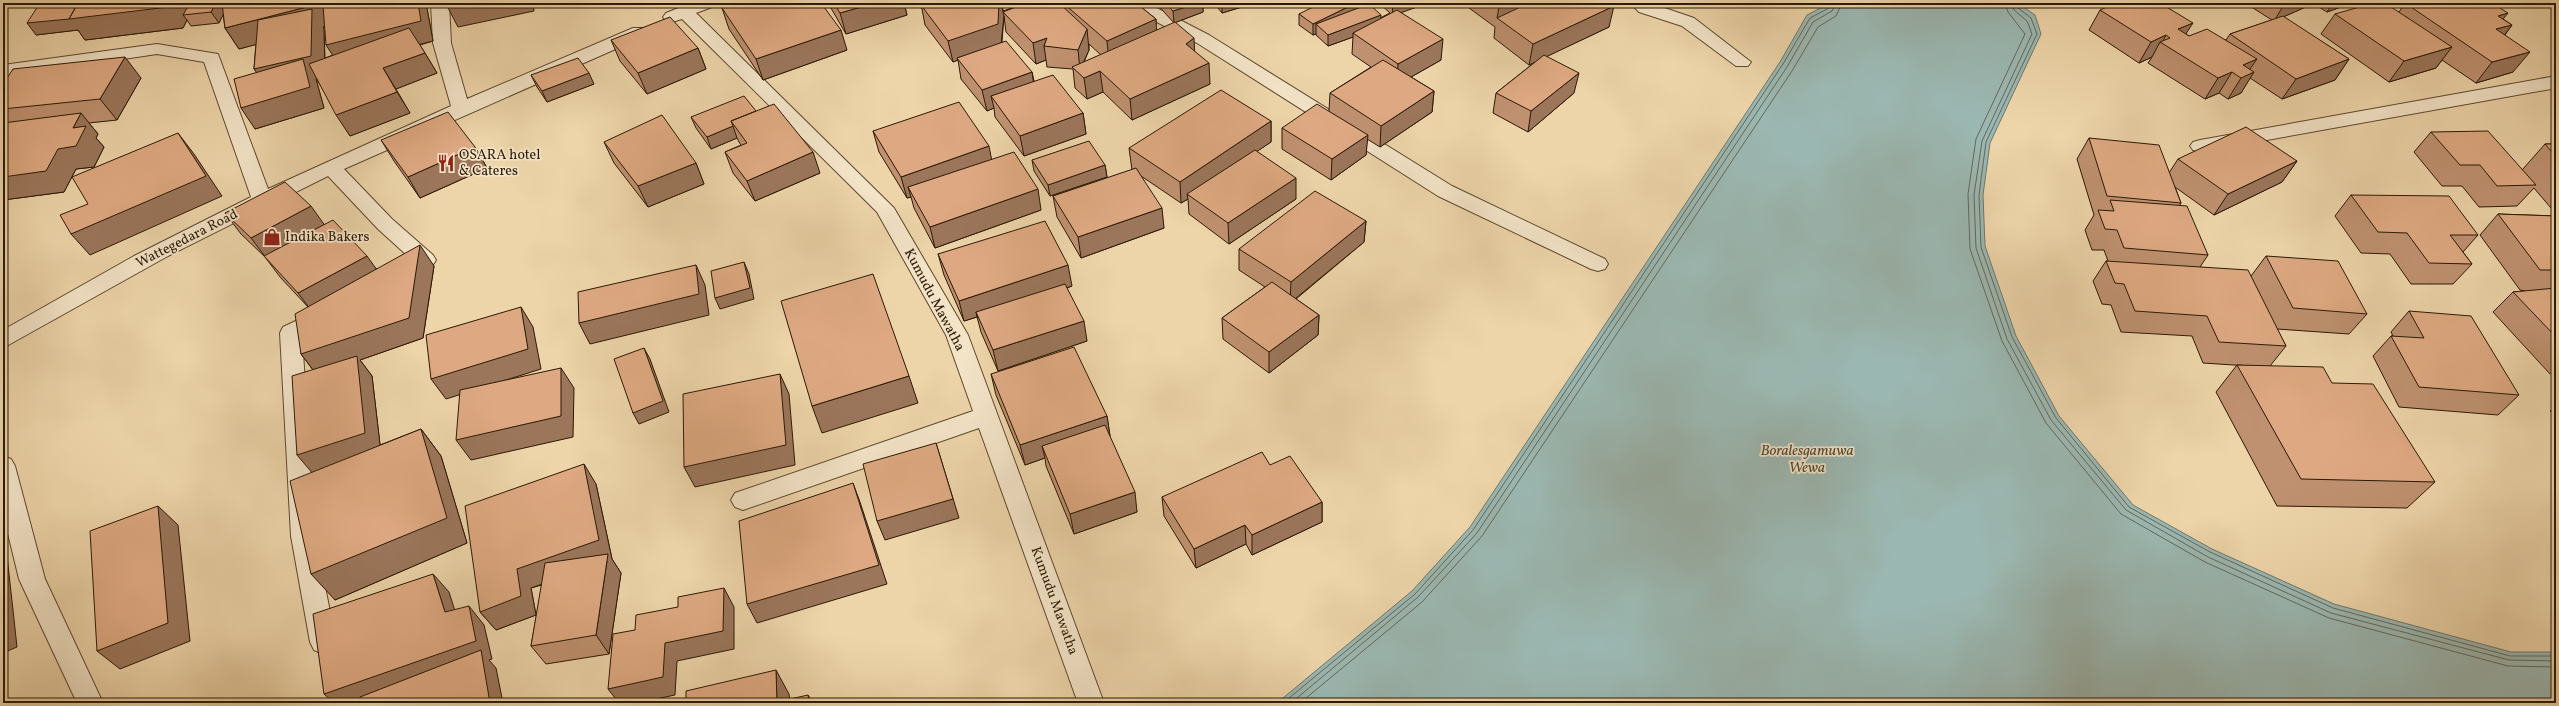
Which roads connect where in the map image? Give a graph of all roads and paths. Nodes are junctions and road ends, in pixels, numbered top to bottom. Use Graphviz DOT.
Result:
graph roads {
  1 [pos="440,3"];
  2 [pos="706,3"];
  3 [pos="1134,3"];
  4 [pos="1639,3"];
  5 [pos="685,12"];
  6 [pos="1742,62"];
  7 [pos="3,71"];
  8 [pos="2556,82"];
  9 [pos="461,109"];
  10 [pos="2200,146"];
  11 [pos="332,168"];
  12 [pos="262,201"];
  13 [pos="1598,264"];
  14 [pos="399,274"];
  15 [pos="338,308"];
  16 [pos="3,340"];
  17 [pos="986,416"];
  18 [pos="3,466"];
  19 [pos="743,500"];
  20 [pos="327,665"];
  21 [pos="90,703"];
  22 [pos="1091,703"];
  1 -- 9 [label="street"];
  2 -- 5 [label="street, Wattegedara Road"];
  3 -- 13 [label="street"];
  4 -- 6 [label="street"];
  5 -- 9 [label="street, Wattegedara Road"];
  5 -- 17 [label="street, Kumudu Mawatha"];
  7 -- 12 [label="street"];
  8 -- 10 [label="street"];
  9 -- 11 [label="street, Wattegedara Road"];
  11 -- 12 [label="street, Wattegedara Road"];
  11 -- 14 [label="street"];
  12 -- 16 [label="street, Wattegedara Road"];
  15 -- 20 [label="street"];
  17 -- 19 [label="street"];
  17 -- 22 [label="street, Kumudu Mawatha"];
  18 -- 21 [label="street"];
}
